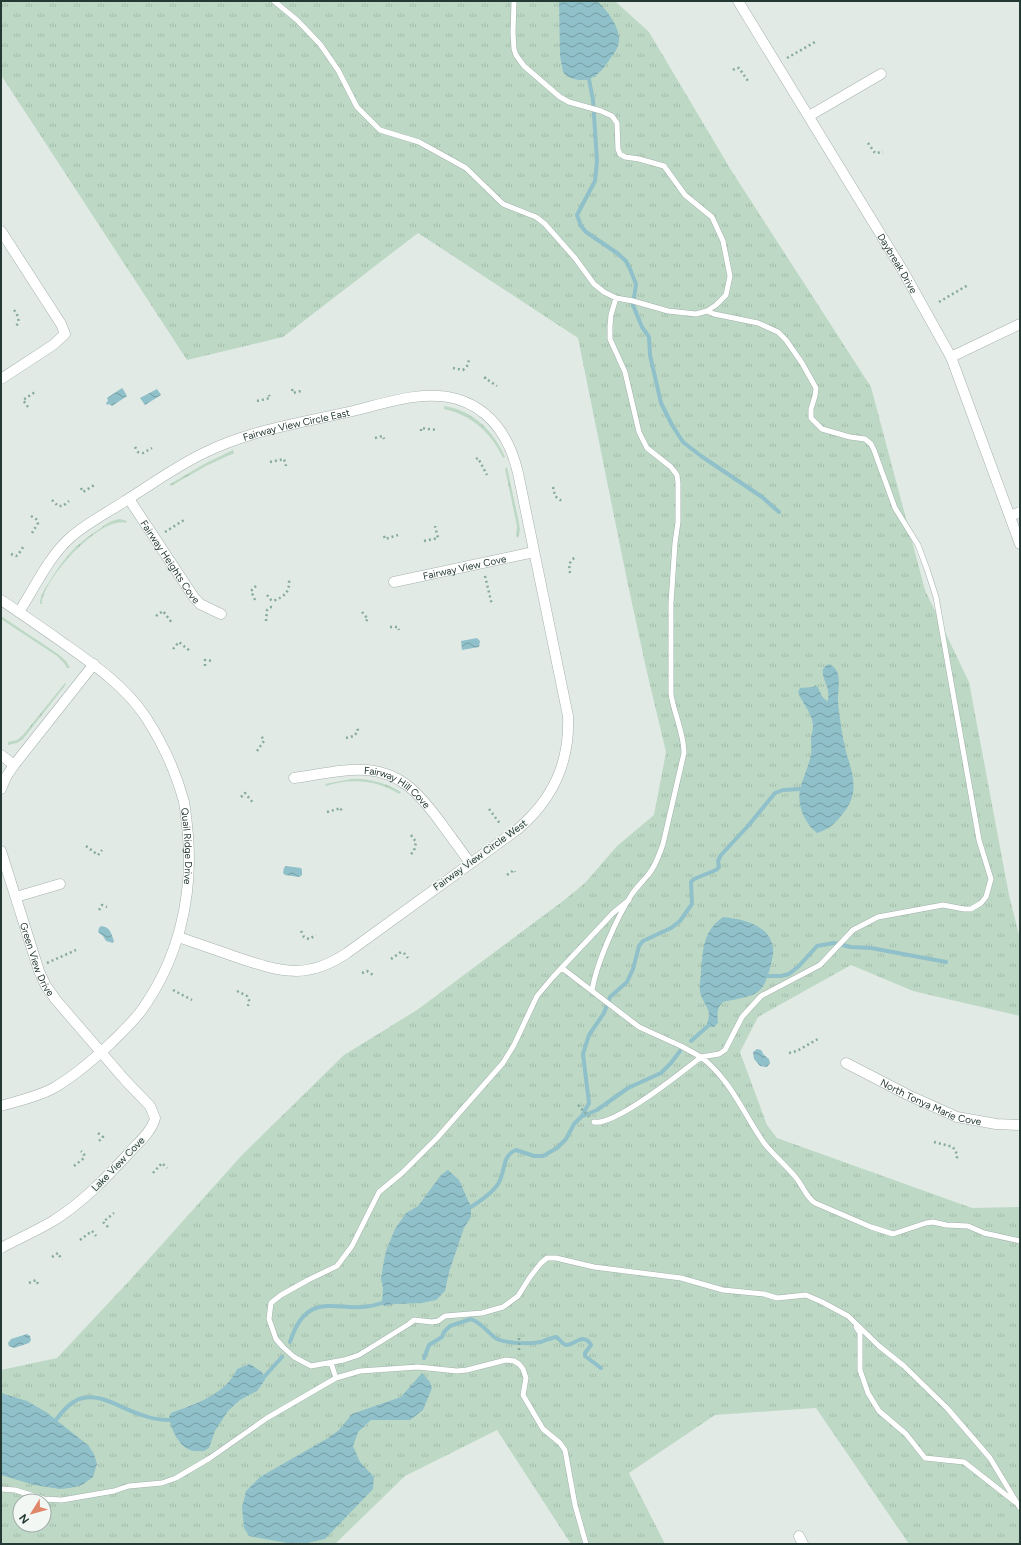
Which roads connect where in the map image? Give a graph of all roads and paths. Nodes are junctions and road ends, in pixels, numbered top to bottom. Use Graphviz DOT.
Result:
graph roads {
  1 [pos="274,1"];
  2 [pos="514,1"];
  3 [pos="738,1"];
  4 [pos="815,42"];
  5 [pos="788,58"];
  6 [pos="733,70"];
  7 [pos="881,74"];
  8 [pos="748,81"];
  9 [pos="809,116"];
  10 [pos="868,143"];
  11 [pos="883,152"];
  12 [pos="1,231"];
  13 [pos="968,285"];
  14 [pos="616,298"];
  15 [pos="939,302"];
  16 [pos="14,310"];
  17 [pos="706,311"];
  18 [pos="1020,324"];
  19 [pos="15,327"];
  20 [pos="951,358"];
  21 [pos="470,359"];
  22 [pos="453,368"];
  23 [pos="486,377"];
  24 [pos="1,379"];
  25 [pos="497,386"];
  26 [pos="292,389"];
  27 [pos="301,391"];
  28 [pos="35,392"];
  29 [pos="269,395"];
  30 [pos="257,401"];
  31 [pos="28,407"];
  32 [pos="436,430"];
  33 [pos="421,431"];
  34 [pos="375,438"];
  35 [pos="384,439"];
  36 [pos="135,446"];
  37 [pos="152,448"];
  38 [pos="476,459"];
  39 [pos="270,462"];
  40 [pos="286,466"];
  41 [pos="487,475"];
  42 [pos="96,484"];
  43 [pos="553,487"];
  44 [pos="81,488"];
  45 [pos="129,499"];
  46 [pos="564,499"];
  47 [pos="52,500"];
  48 [pos="69,502"];
  49 [pos="1020,512"];
  50 [pos="31,516"];
  51 [pos="1010,516"];
  52 [pos="184,520"];
  53 [pos="435,526"];
  54 [pos="165,532"];
  55 [pos="32,533"];
  56 [pos="398,535"];
  57 [pos="384,536"];
  58 [pos="424,542"];
  59 [pos="1020,544"];
  60 [pos="24,547"];
  61 [pos="534,552"];
  62 [pos="11,554"];
  63 [pos="577,557"];
  64 [pos="570,573"];
  65 [pos="485,576"];
  66 [pos="289,580"];
  67 [pos="394,582"];
  68 [pos="256,586"];
  69 [pos="267,595"];
  70 [pos="1,600"];
  71 [pos="255,600"];
  72 [pos="492,605"];
  73 [pos="273,607"];
  74 [pos="19,612"];
  75 [pos="362,612"];
  76 [pos="221,614"];
  77 [pos="156,616"];
  78 [pos="266,621"];
  79 [pos="365,622"];
  80 [pos="172,623"];
  81 [pos="390,627"];
  82 [pos="399,630"];
  83 [pos="173,649"];
  84 [pos="190,651"];
  85 [pos="214,661"];
  86 [pos="94,664"];
  87 [pos="205,666"];
  88 [pos="357,726"];
  89 [pos="261,735"];
  90 [pos="346,738"];
  91 [pos="257,751"];
  92 [pos="1,755"];
  93 [pos="14,765"];
  94 [pos="294,778"];
  95 [pos="1,789"];
  96 [pos="241,797"];
  97 [pos="254,804"];
  98 [pos="489,809"];
  99 [pos="342,811"];
  100 [pos="327,812"];
  101 [pos="501,825"];
  102 [pos="411,835"];
  103 [pos="86,846"];
  104 [pos="102,850"];
  105 [pos="1,851"];
  106 [pos="410,854"];
  107 [pos="470,863"];
  108 [pos="515,872"];
  109 [pos="507,875"];
  110 [pos="60,884"];
  111 [pos="16,897"];
  112 [pos="629,900"];
  113 [pos="107,907"];
  114 [pos="99,910"];
  115 [pos="301,931"];
  116 [pos="316,935"];
  117 [pos="178,937"];
  118 [pos="76,950"];
  119 [pos="408,958"];
  120 [pos="390,959"];
  121 [pos="46,963"];
  122 [pos="562,968"];
  123 [pos="362,973"];
  124 [pos="373,975"];
  125 [pos="172,990"];
  126 [pos="237,991"];
  127 [pos="592,991"];
  128 [pos="192,1000"];
  129 [pos="248,1006"];
  130 [pos="818,1039"];
  131 [pos="102,1052"];
  132 [pos="789,1053"];
  133 [pos="700,1058"];
  134 [pos="846,1064"];
  135 [pos="578,1105"];
  136 [pos="1,1106"];
  137 [pos="594,1122"];
  138 [pos="1020,1125"];
  139 [pos="98,1133"];
  140 [pos="98,1142"];
  141 [pos="934,1142"];
  142 [pos="81,1151"];
  143 [pos="957,1159"];
  144 [pos="74,1166"];
  145 [pos="167,1168"];
  146 [pos="153,1172"];
  147 [pos="114,1213"];
  148 [pos="108,1227"];
  149 [pos="96,1236"];
  150 [pos="80,1240"];
  151 [pos="1020,1241"];
  152 [pos="1,1248"];
  153 [pos="52,1257"];
  154 [pos="62,1260"];
  155 [pos="29,1283"];
  156 [pos="39,1286"];
  157 [pos="848,1316"];
  158 [pos="519,1337"];
  159 [pos="519,1350"];
  160 [pos="331,1362"];
  161 [pos="336,1378"];
  162 [pos="1,1489"];
  163 [pos="1019,1506"];
  164 [pos="586,1544"];
  1 -- 14 [label="lane"];
  2 -- 17 [label="lane"];
  3 -- 9 [label="street, Daybreak Drive"];
  4 -- 5 [label="path"];
  6 -- 8 [label="path"];
  7 -- 9 [label="street"];
  9 -- 20 [label="street, Daybreak Drive"];
  10 -- 11 [label="path"];
  12 -- 24 [label="street"];
  13 -- 15 [label="path"];
  14 -- 17 [label="lane"];
  14 -- 112 [label="lane"];
  16 -- 19 [label="path"];
  17 -- 133 [label="lane"];
  18 -- 20 [label="street"];
  20 -- 51 [label="street, Daybreak Drive"];
  21 -- 22 [label="path"];
  23 -- 25 [label="path"];
  26 -- 27 [label="path"];
  28 -- 31 [label="path"];
  29 -- 30 [label="path"];
  32 -- 33 [label="path"];
  34 -- 35 [label="path"];
  36 -- 37 [label="path"];
  38 -- 41 [label="path"];
  39 -- 40 [label="path"];
  42 -- 44 [label="path"];
  43 -- 46 [label="path"];
  45 -- 61 [label="street, Fairway View Circle East"];
  45 -- 74 [label="street, Fairway View Circle East"];
  45 -- 76 [label="street, Fairway Heights Cove"];
  47 -- 48 [label="path"];
  49 -- 51 [label="street"];
  50 -- 55 [label="path"];
  51 -- 59 [label="street, Daybreak Drive"];
  52 -- 54 [label="path"];
  53 -- 58 [label="path"];
  56 -- 57 [label="path"];
  60 -- 62 [label="path"];
  61 -- 67 [label="street, Fairway View Cove"];
  61 -- 107 [label="street, Fairway View Circle West"];
  63 -- 64 [label="path"];
  65 -- 72 [label="path"];
  66 -- 69 [label="path"];
  68 -- 71 [label="path"];
  70 -- 74 [label="street, Quail Ridge Drive"];
  73 -- 78 [label="path"];
  74 -- 86 [label="street, Quail Ridge Drive"];
  75 -- 79 [label="path"];
  77 -- 80 [label="path"];
  81 -- 82 [label="path"];
  83 -- 84 [label="path"];
  85 -- 87 [label="path"];
  86 -- 93 [label="street"];
  86 -- 117 [label="street, Quail Ridge Drive"];
  88 -- 90 [label="path"];
  89 -- 91 [label="path"];
  92 -- 93 [label="street"];
  93 -- 95 [label="street"];
  94 -- 107 [label="street, Fairway Hill Cove"];
  96 -- 97 [label="path"];
  98 -- 101 [label="path"];
  99 -- 100 [label="path"];
  102 -- 106 [label="path"];
  103 -- 104 [label="path"];
  105 -- 111 [label="street, Green View Drive"];
  107 -- 117 [label="street, Fairway View Circle West"];
  108 -- 109 [label="path"];
  110 -- 111 [label="street"];
  111 -- 131 [label="street, Green View Drive"];
  112 -- 122 [label="lane"];
  112 -- 127 [label="lane"];
  113 -- 114 [label="path"];
  115 -- 116 [label="path"];
  117 -- 131 [label="street, Quail Ridge Drive"];
  118 -- 121 [label="path"];
  119 -- 120 [label="path"];
  122 -- 127 [label="lane"];
  122 -- 160 [label="lane"];
  123 -- 124 [label="path"];
  125 -- 128 [label="path"];
  126 -- 129 [label="path"];
  127 -- 133 [label="lane"];
  130 -- 132 [label="path"];
  131 -- 136 [label="street, Quail Ridge Drive"];
  131 -- 152 [label="street, Lake View Cove"];
  133 -- 137 [label="lane"];
  133 -- 151 [label="lane"];
  134 -- 138 [label="street, North Tonya Marie Cove"];
  135 -- 137 [label="path"];
  139 -- 140 [label="path"];
  141 -- 143 [label="path"];
  142 -- 144 [label="path"];
  145 -- 146 [label="path"];
  147 -- 148 [label="path"];
  149 -- 150 [label="path"];
  153 -- 154 [label="path"];
  155 -- 156 [label="path"];
  157 -- 160 [label="lane"];
  157 -- 163 [label="lane"];
  157 -- 163 [label="lane"];
  158 -- 159 [label="path"];
  160 -- 161 [label="lane"];
  161 -- 162 [label="lane"];
  161 -- 164 [label="lane"];
}
